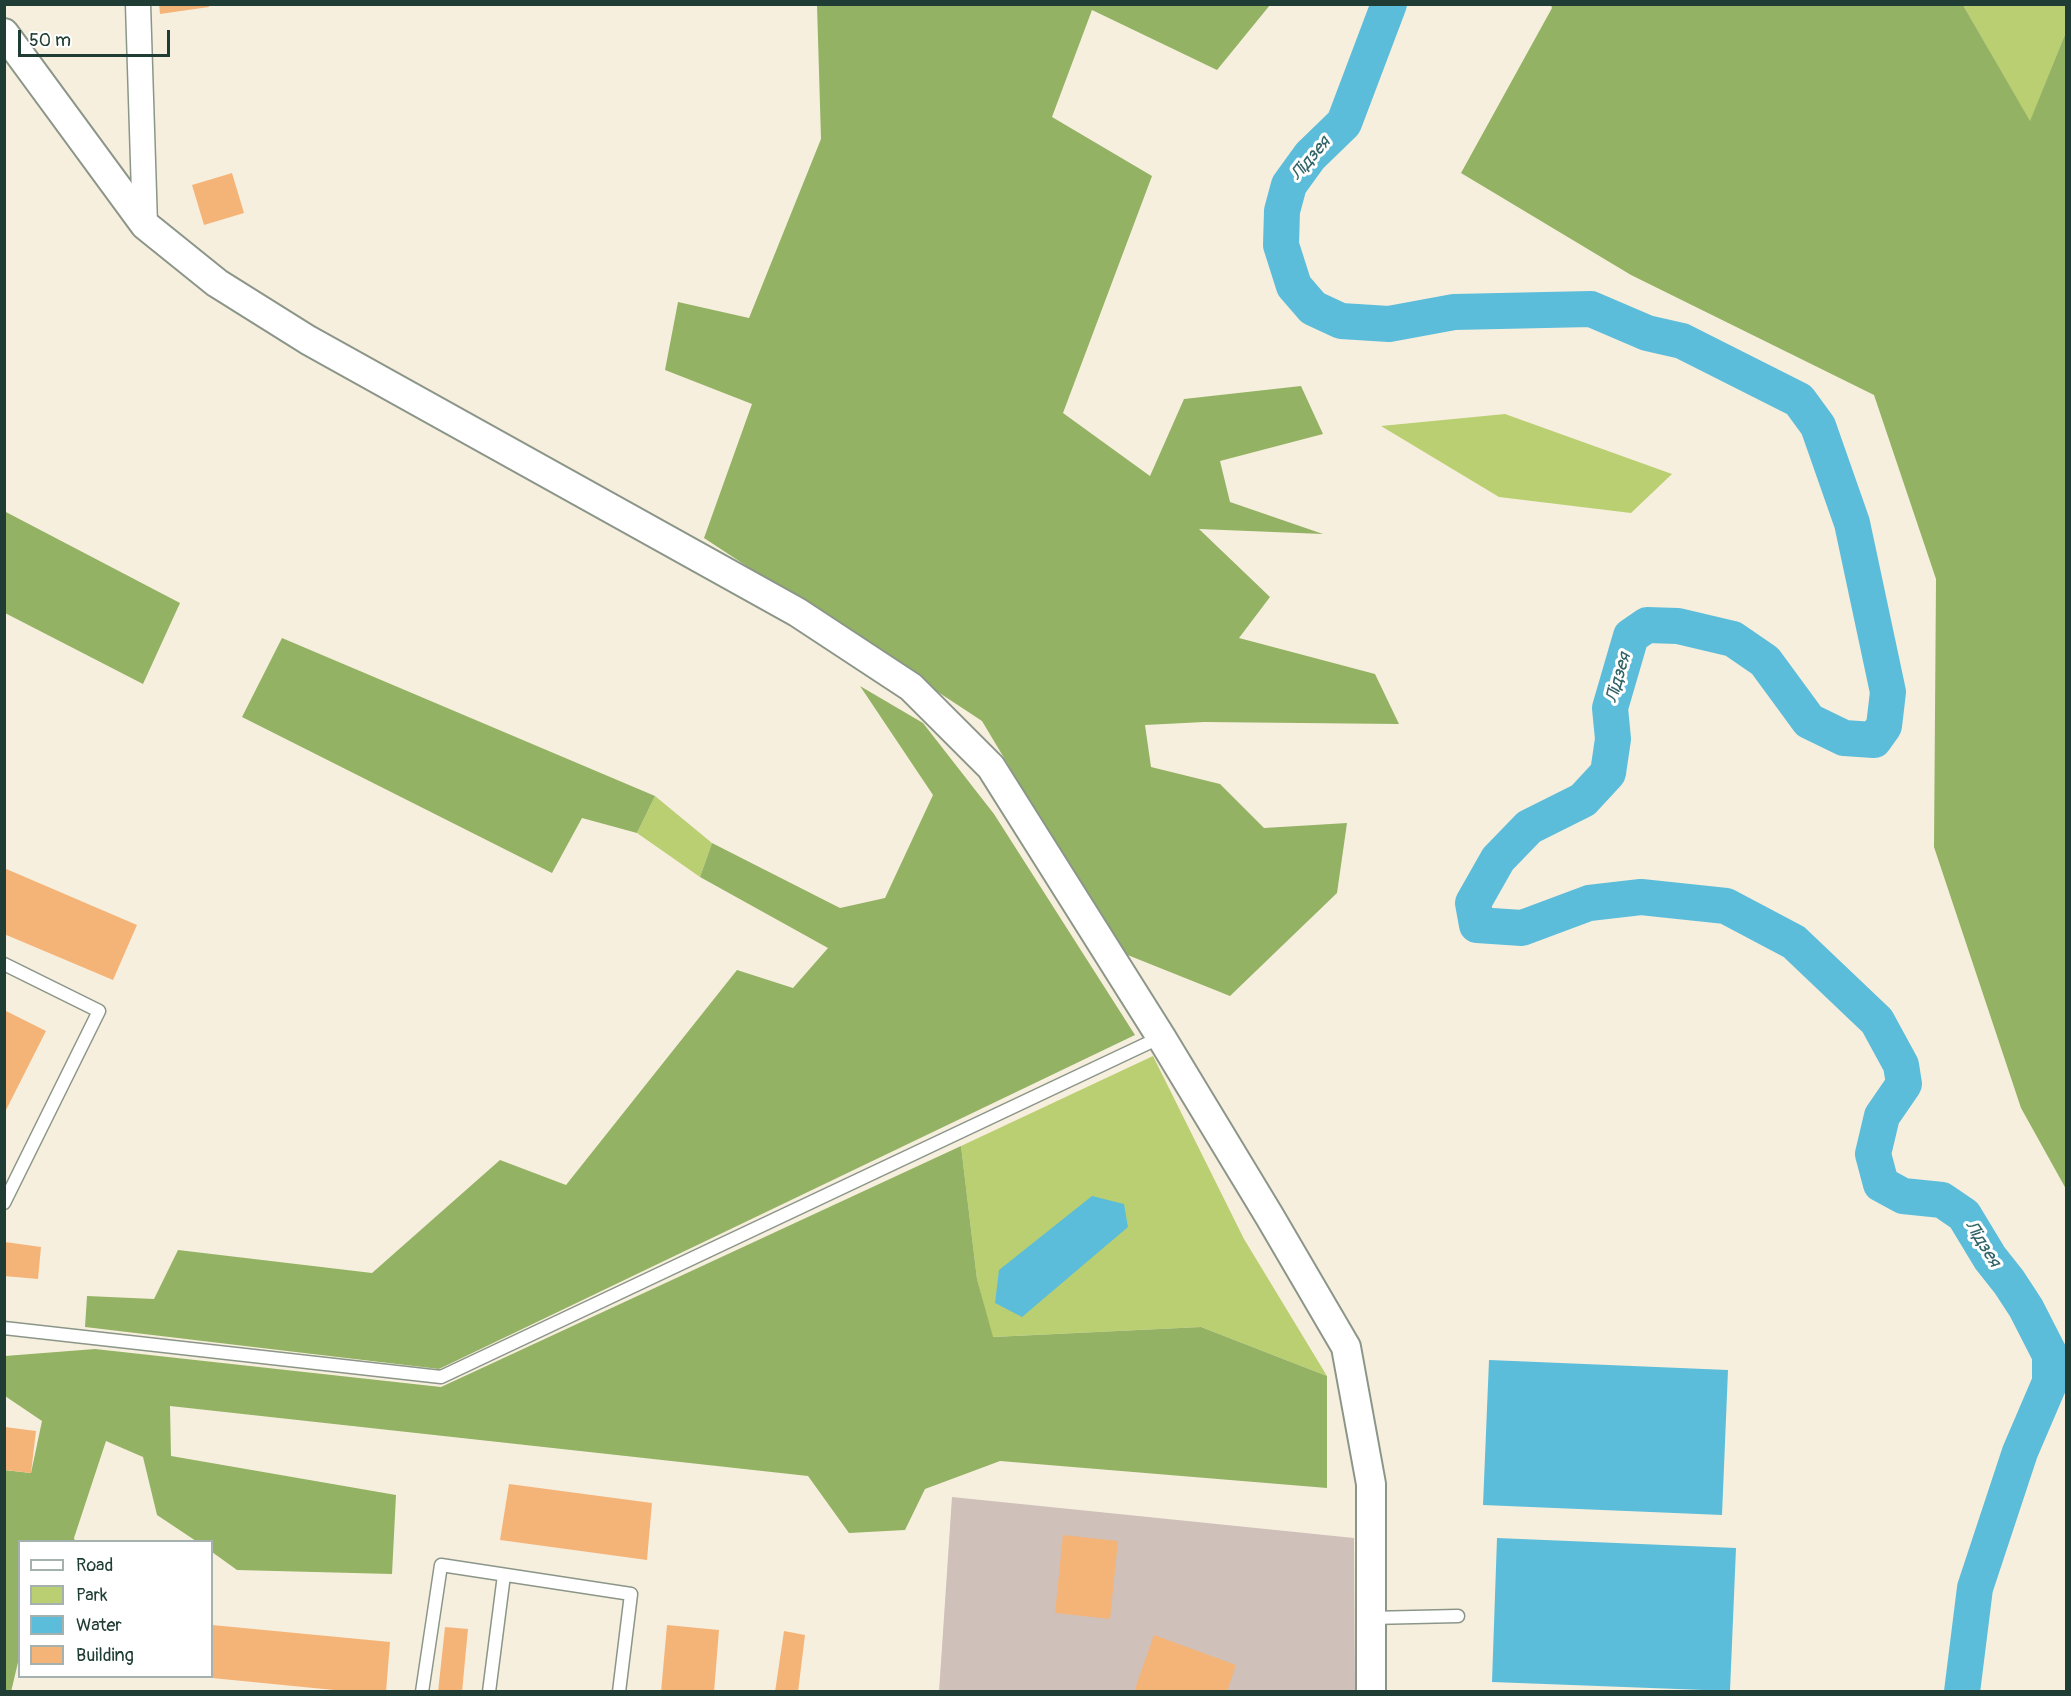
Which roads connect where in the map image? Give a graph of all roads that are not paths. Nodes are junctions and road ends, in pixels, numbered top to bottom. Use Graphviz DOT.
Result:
graph roads {
  1 [pos="138,4"];
  2 [pos="4,33"];
  3 [pos="145,225"];
  4 [pos="4,964"];
  5 [pos="1161,1037"];
  6 [pos="4,1203"];
  7 [pos="4,1328"];
  8 [pos="504,1575"];
  9 [pos="1458,1617"];
  10 [pos="1370,1618"];
  11 [pos="422,1692"];
  12 [pos="489,1692"];
  13 [pos="619,1692"];
  14 [pos="1371,1692"];
  1 -- 3 [label="street"];
  2 -- 3 [label="street"];
  3 -- 5 [label="street"];
  4 -- 6 [label="lane"];
  5 -- 7 [label="lane"];
  5 -- 10 [label="street"];
  8 -- 11 [label="lane"];
  8 -- 12 [label="lane"];
  8 -- 13 [label="lane"];
  9 -- 10 [label="lane"];
  10 -- 14 [label="street"];
}
